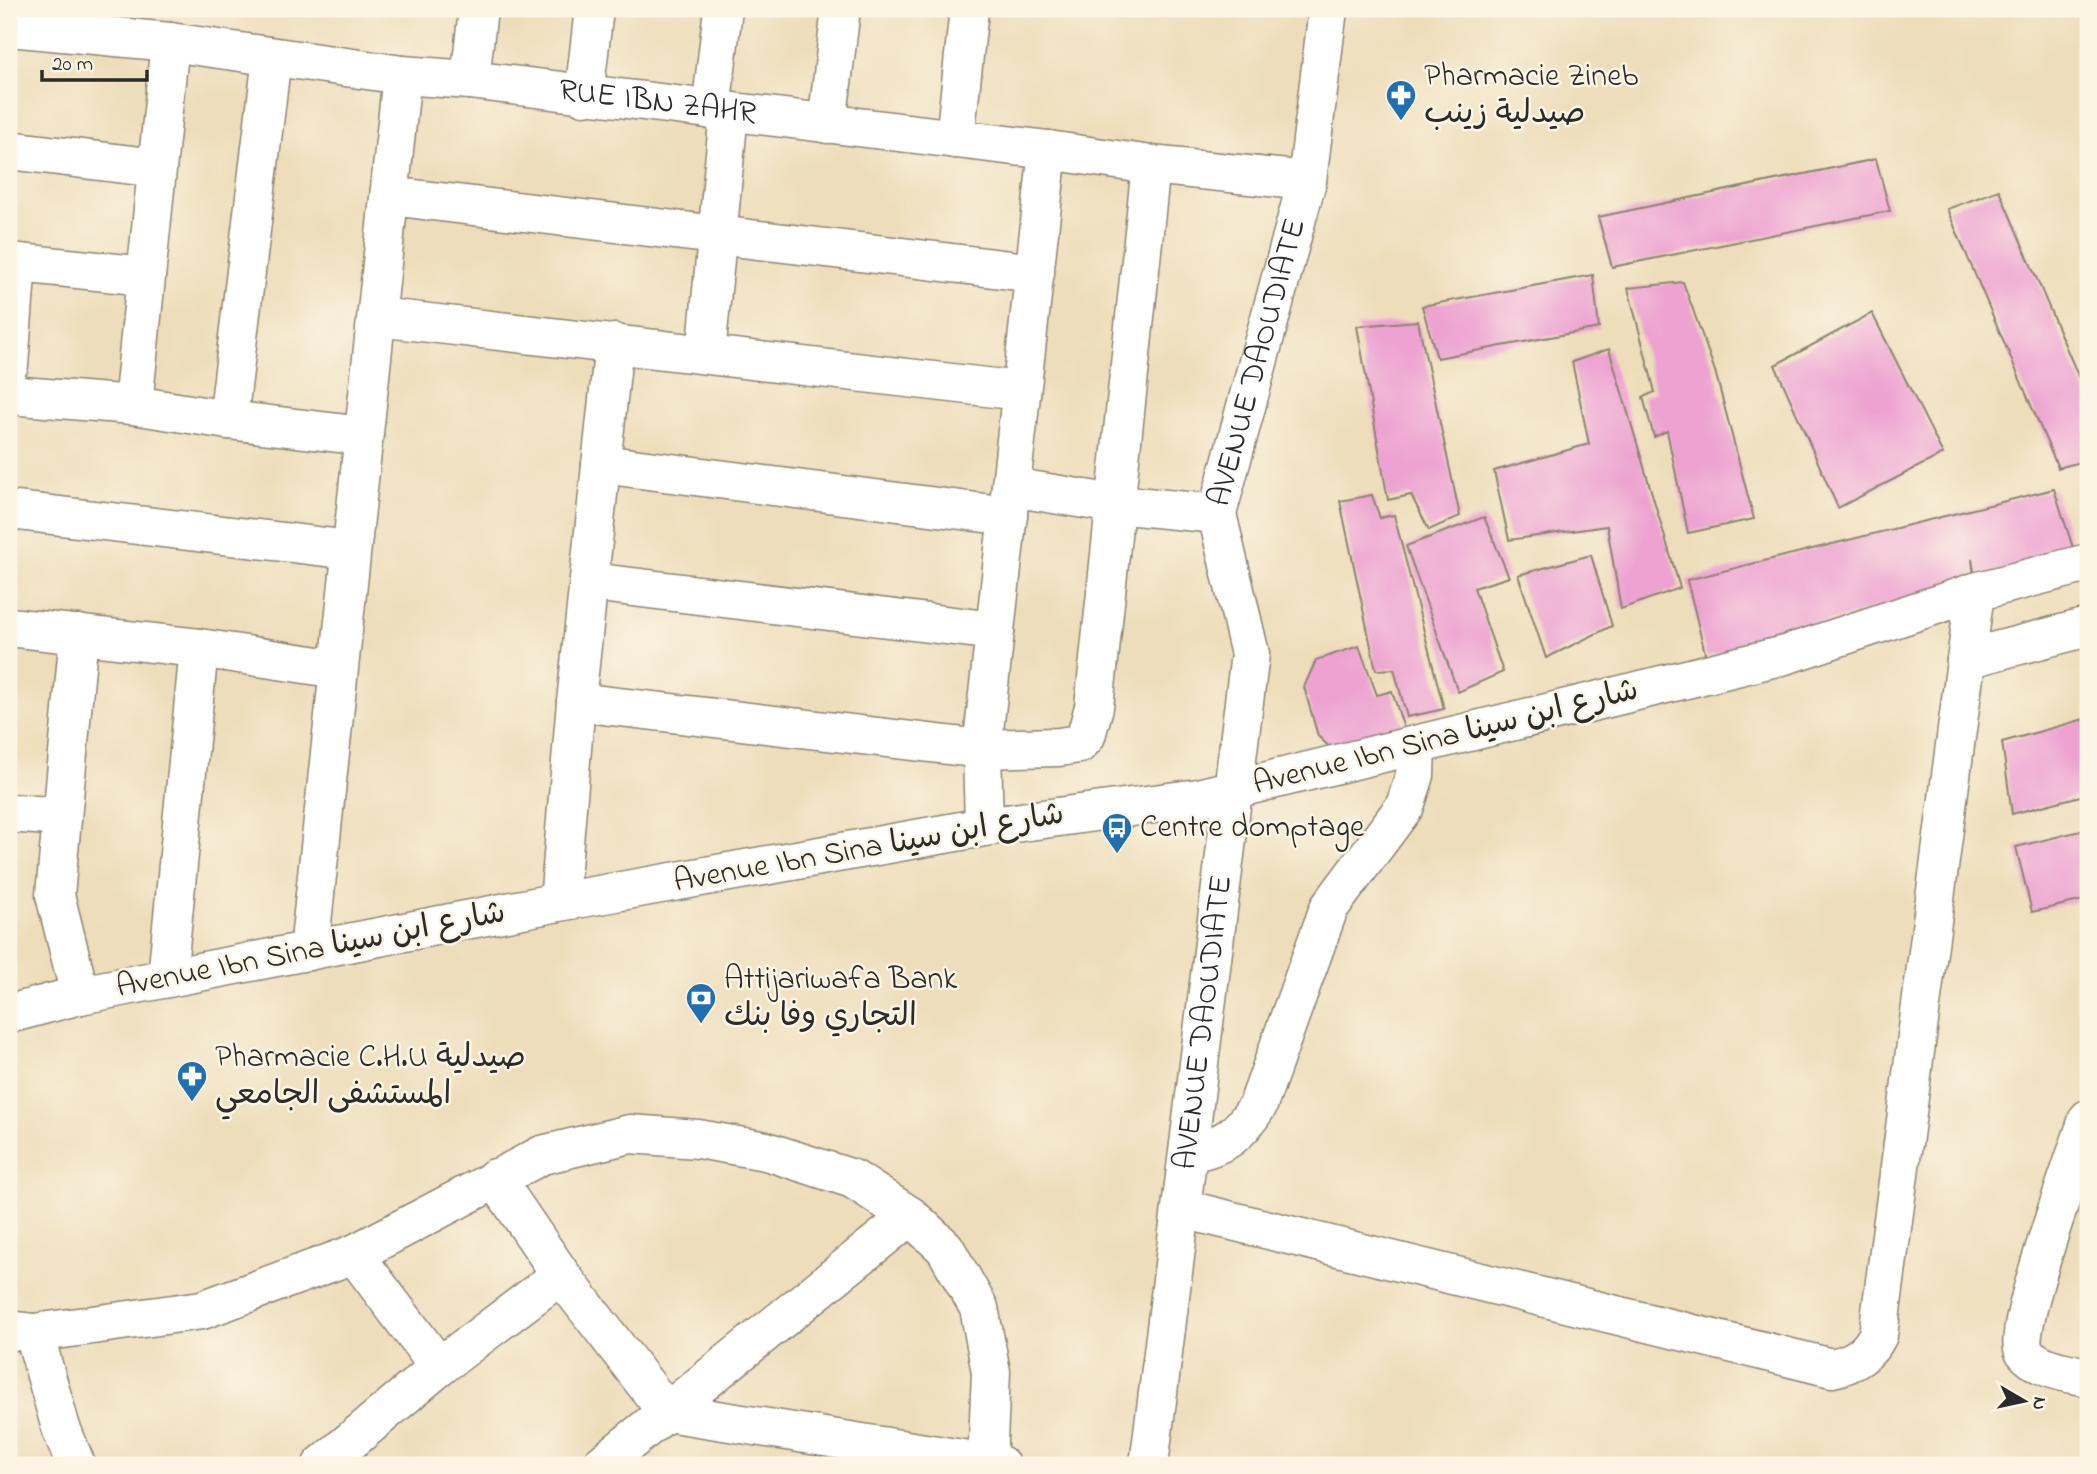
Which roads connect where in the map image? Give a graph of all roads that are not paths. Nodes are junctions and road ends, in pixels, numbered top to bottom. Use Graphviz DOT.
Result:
graph roads {
  1 [pos="478,9"];
  2 [pos="594,9"];
  3 [pos="723,9"];
  4 [pos="841,9"];
  5 [pos="969,9"];
  6 [pos="1328,9"];
  7 [pos="74,21"];
  8 [pos="9,27"];
  9 [pos="170,42"];
  10 [pos="272,57"];
  11 [pos="402,75"];
  12 [pos="470,80"];
  13 [pos="584,96"];
  14 [pos="720,111"];
  15 [pos="827,124"];
  16 [pos="955,139"];
  17 [pos="9,150"];
  18 [pos="1048,150"];
  19 [pos="1151,165"];
  20 [pos="158,168"];
  21 [pos="1307,181"];
  22 [pos="390,196"];
  23 [pos="716,234"];
  24 [pos="13,263"];
  25 [pos="1035,273"];
  26 [pos="146,276"];
  27 [pos="377,317"];
  28 [pos="614,343"];
  29 [pos="706,354"];
  30 [pos="9,366"];
  31 [pos="1021,391"];
  32 [pos="9,395"];
  33 [pos="133,405"];
  34 [pos="229,420"];
  35 [pos="363,436"];
  36 [pos="601,464"];
  37 [pos="1009,502"];
  38 [pos="1115,504"];
  39 [pos="9,510"];
  40 [pos="1217,514"];
  41 [pos="351,550"];
  42 [pos="2088,562"];
  43 [pos="591,582"];
  44 [pos="1975,592"];
  45 [pos="2088,626"];
  46 [pos="9,627"];
  47 [pos="995,631"];
  48 [pos="79,634"];
  49 [pos="199,648"];
  50 [pos="1966,659"];
  51 [pos="338,669"];
  52 [pos="576,702"];
  53 [pos="1416,745"];
  54 [pos="982,749"];
  55 [pos="1235,789"];
  56 [pos="9,813"];
  57 [pos="62,817"];
  58 [pos="984,827"];
  59 [pos="559,902"];
  60 [pos="309,951"];
  61 [pos="167,978"];
  62 [pos="80,995"];
  63 [pos="9,1014"];
  64 [pos="2088,1119"];
  65 [pos="1189,1153"];
  66 [pos="495,1178"];
  67 [pos="1183,1209"];
  68 [pos="910,1216"];
  69 [pos="354,1254"];
  70 [pos="561,1275"];
  71 [pos="21,1331"];
  72 [pos="439,1367"];
  73 [pos="2088,1377"];
  74 [pos="667,1412"];
  75 [pos="848,1454"];
  76 [pos="992,1464"];
  77 [pos="76,1465"];
  78 [pos="322,1465"];
  79 [pos="601,1465"];
  80 [pos="1149,1465"];
  1 -- 12 [label="street"];
  2 -- 13 [label="street"];
  3 -- 14 [label="street"];
  4 -- 15 [label="street"];
  5 -- 16 [label="street"];
  6 -- 21 [label="street, AVENUE DAOUDIATE"];
  7 -- 8 [label="street, RUE IBN ZAHR"];
  7 -- 9 [label="street, RUE IBN ZAHR"];
  9 -- 10 [label="street, RUE IBN ZAHR"];
  9 -- 20 [label="street"];
  10 -- 11 [label="street, RUE IBN ZAHR"];
  10 -- 34 [label="street"];
  11 -- 12 [label="street, RUE IBN ZAHR"];
  11 -- 22 [label="street"];
  12 -- 13 [label="street, RUE IBN ZAHR"];
  13 -- 14 [label="street, RUE IBN ZAHR"];
  14 -- 15 [label="street, RUE IBN ZAHR"];
  14 -- 23 [label="street"];
  15 -- 16 [label="street, RUE IBN ZAHR"];
  16 -- 18 [label="street, RUE IBN ZAHR"];
  17 -- 20 [label="street"];
  18 -- 19 [label="street, RUE IBN ZAHR"];
  18 -- 25 [label="street"];
  19 -- 21 [label="street, RUE IBN ZAHR"];
  19 -- 38 [label="street"];
  20 -- 26 [label="street"];
  21 -- 40 [label="street, AVENUE DAOUDIATE"];
  22 -- 23 [label="street"];
  22 -- 27 [label="street"];
  23 -- 25 [label="street"];
  23 -- 29 [label="street"];
  24 -- 26 [label="street"];
  24 -- 30 [label="street"];
  25 -- 31 [label="street"];
  26 -- 33 [label="street"];
  27 -- 28 [label="street"];
  27 -- 35 [label="street"];
  28 -- 29 [label="street"];
  28 -- 36 [label="street"];
  29 -- 31 [label="street"];
  31 -- 37 [label="street"];
  32 -- 33 [label="street"];
  33 -- 34 [label="street"];
  34 -- 35 [label="street"];
  35 -- 41 [label="street"];
  36 -- 37 [label="street"];
  36 -- 43 [label="street"];
  37 -- 38 [label="street"];
  37 -- 47 [label="street"];
  38 -- 40 [label="street"];
  38 -- 54 [label="street"];
  39 -- 41 [label="street"];
  40 -- 55 [label="street, AVENUE DAOUDIATE"];
  41 -- 51 [label="street"];
  42 -- 44 [label="street, Avenue Ibn Sina شارع ابن سينا"];
  43 -- 47 [label="street"];
  43 -- 52 [label="street"];
  44 -- 50 [label="street"];
  44 -- 53 [label="street, Avenue Ibn Sina شارع ابن سينا"];
  45 -- 50 [label="street"];
  46 -- 48 [label="street"];
  47 -- 54 [label="street"];
  48 -- 49 [label="street"];
  48 -- 57 [label="street"];
  49 -- 51 [label="street"];
  49 -- 61 [label="street"];
  50 -- 67 [label="street"];
  51 -- 60 [label="street"];
  52 -- 54 [label="street"];
  52 -- 59 [label="street"];
  53 -- 55 [label="street, Avenue Ibn Sina شارع ابن سينا"];
  53 -- 65 [label="street"];
  54 -- 58 [label="street"];
  55 -- 58 [label="street, Avenue Ibn Sina شارع ابن سينا"];
  55 -- 65 [label="street, AVENUE DAOUDIATE"];
  56 -- 57 [label="street"];
  57 -- 62 [label="street"];
  58 -- 59 [label="street, Avenue Ibn Sina شارع ابن سينا"];
  59 -- 60 [label="street, Avenue Ibn Sina شارع ابن سينا"];
  60 -- 61 [label="street, Avenue Ibn Sina شارع ابن سينا"];
  61 -- 62 [label="street, Avenue Ibn Sina شارع ابن سينا"];
  62 -- 63 [label="street, Avenue Ibn Sina شارع ابن سينا"];
  64 -- 73 [label="street"];
  65 -- 67 [label="street, AVENUE DAOUDIATE"];
  66 -- 68 [label="street"];
  66 -- 69 [label="street"];
  66 -- 70 [label="street"];
  67 -- 80 [label="street, AVENUE DAOUDIATE"];
  68 -- 74 [label="street"];
  68 -- 76 [label="street"];
  69 -- 71 [label="street"];
  69 -- 72 [label="street"];
  70 -- 72 [label="street"];
  70 -- 74 [label="street"];
  71 -- 77 [label="street"];
  72 -- 78 [label="street"];
  74 -- 75 [label="street"];
  74 -- 79 [label="street"];
  75 -- 76 [label="street"];
}
